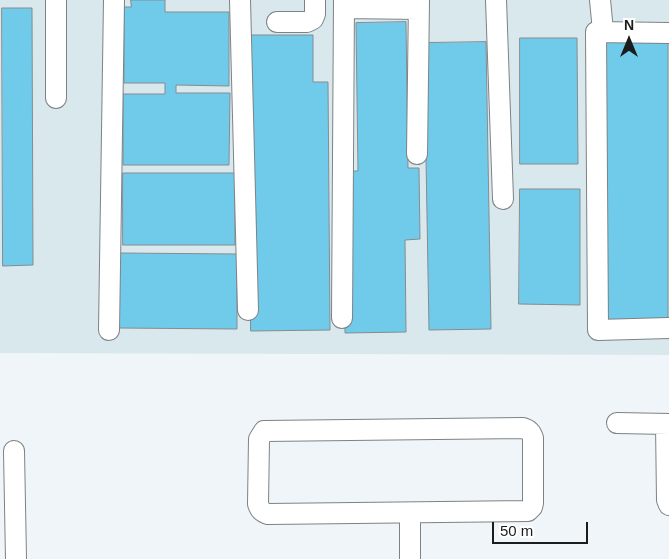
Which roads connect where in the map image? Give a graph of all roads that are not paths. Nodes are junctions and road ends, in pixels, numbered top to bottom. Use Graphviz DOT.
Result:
graph roads {
  1 [pos="56,0"];
  2 [pos="114,0"];
  3 [pos="240,0"];
  4 [pos="315,0"];
  5 [pos="496,0"];
  6 [pos="600,0"];
  7 [pos="344,4"];
  8 [pos="419,5"];
  9 [pos="278,22"];
  10 [pos="603,31"];
  11 [pos="669,33"];
  12 [pos="56,98"];
  13 [pos="417,154"];
  14 [pos="503,199"];
  15 [pos="248,310"];
  16 [pos="342,318"];
  17 [pos="669,328"];
  18 [pos="109,330"];
  19 [pos="617,424"];
  20 [pos="668,424"];
  21 [pos="14,451"];
  22 [pos="669,505"];
  23 [pos="410,513"];
  24 [pos="16,559"];
  25 [pos="410,559"];
  1 -- 12 [label="lane"];
  2 -- 18 [label="lane"];
  3 -- 15 [label="lane"];
  4 -- 9 [label="lane"];
  5 -- 14 [label="lane"];
  6 -- 10 [label="lane"];
  7 -- 8 [label="lane"];
  7 -- 16 [label="lane"];
  8 -- 13 [label="lane"];
  10 -- 11 [label="lane"];
  10 -- 17 [label="lane"];
  19 -- 20 [label="lane"];
  20 -- 22 [label="lane"];
  21 -- 24 [label="lane"];
  23 -- 23 [label="lane"];
  23 -- 25 [label="lane"];
}
